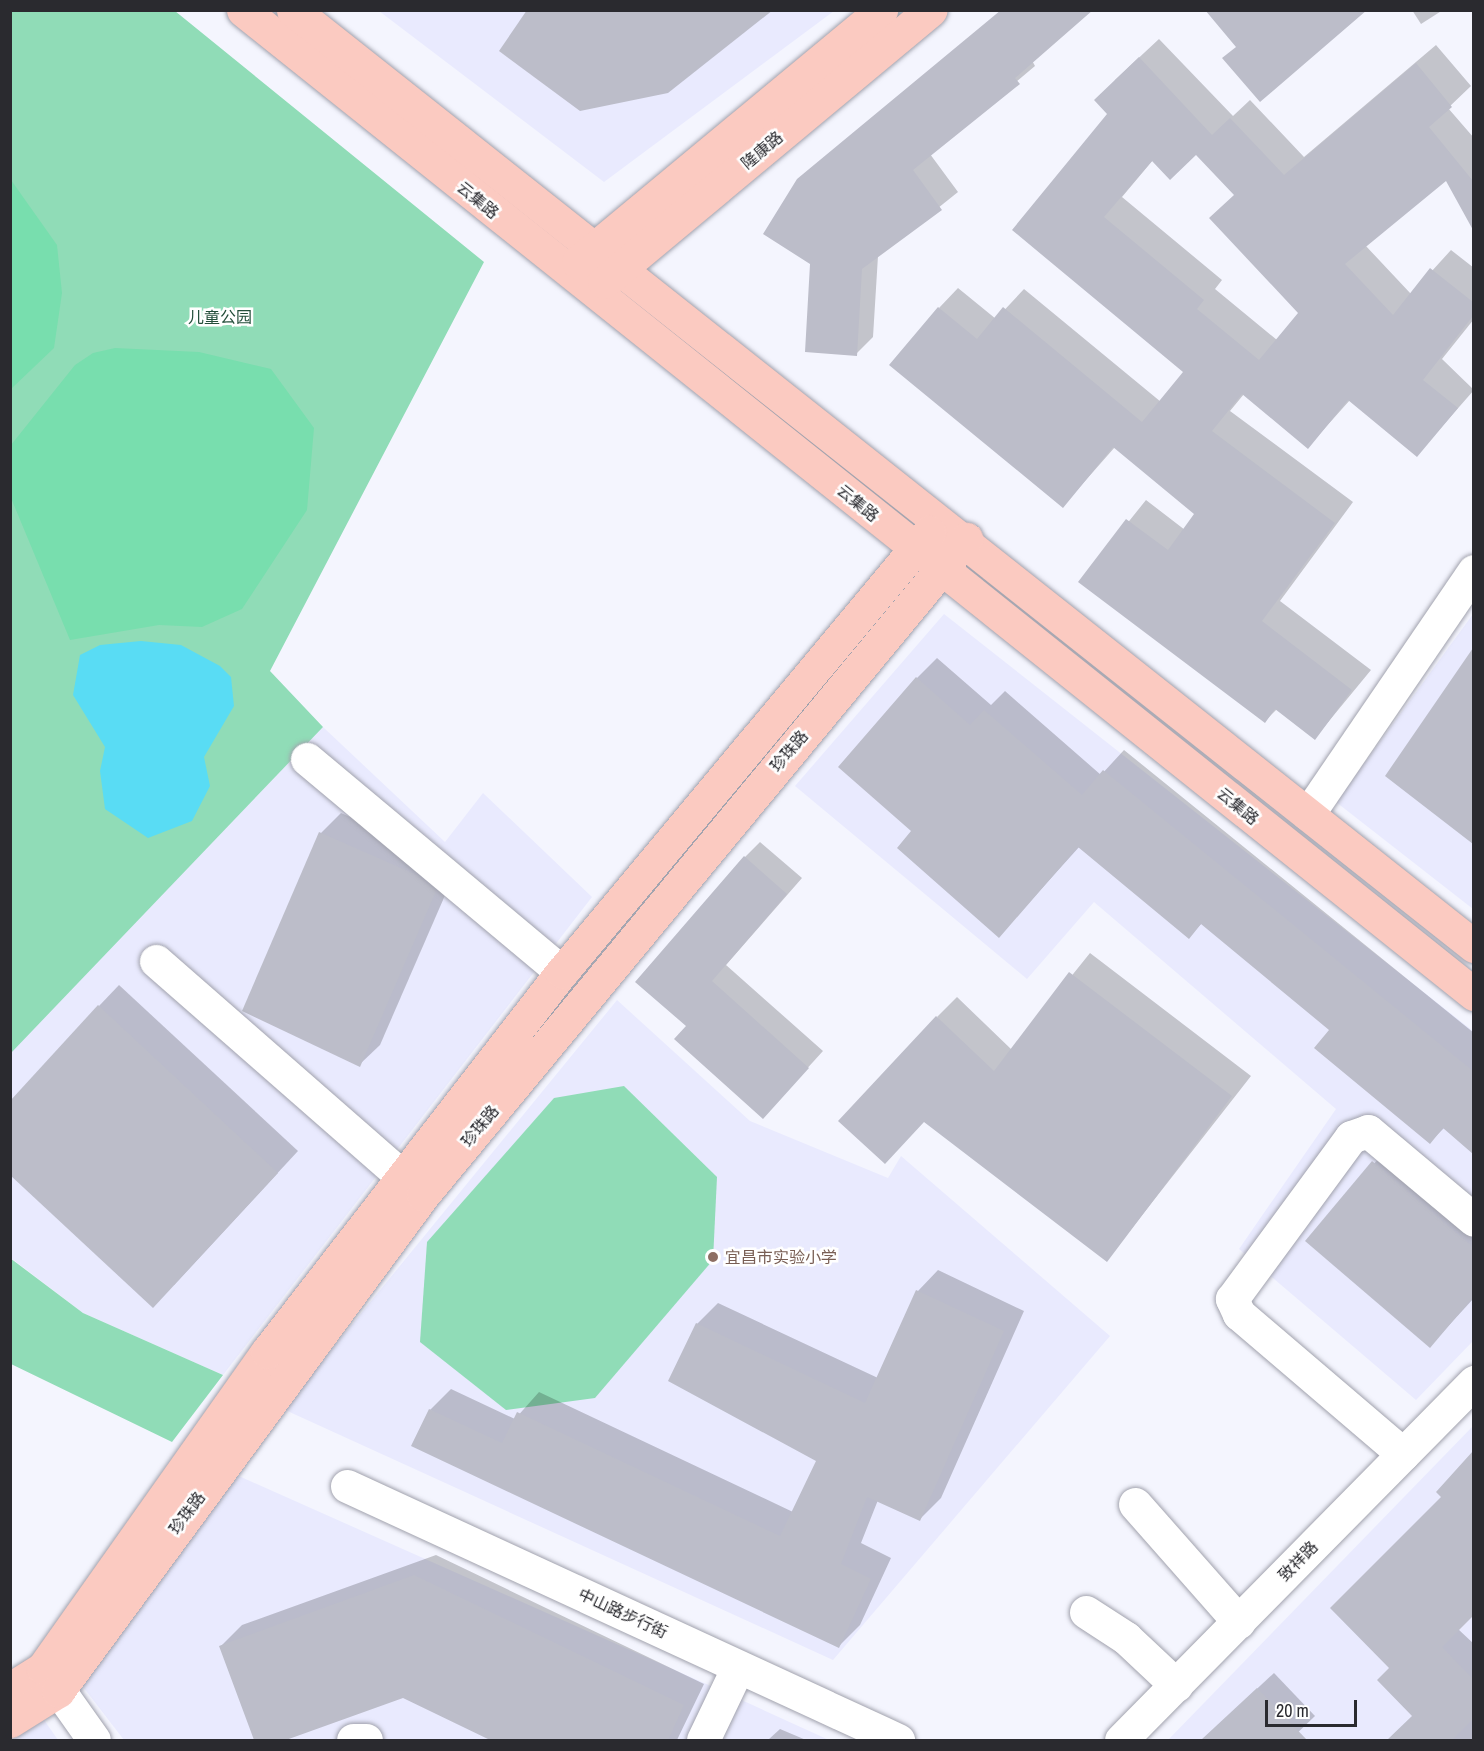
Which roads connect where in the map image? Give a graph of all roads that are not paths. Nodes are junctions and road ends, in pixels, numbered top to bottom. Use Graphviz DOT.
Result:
graph roads {
  1 [pos="243,10"];
  2 [pos="293,10"];
  3 [pos="881,10"];
  4 [pos="931,10"];
  5 [pos="593,249"];
  6 [pos="619,269"];
  7 [pos="567,272"];
  8 [pos="594,291"];
  9 [pos="938,518"];
  10 [pos="966,540"];
  11 [pos="929,559"];
  12 [pos="1473,571"];
  13 [pos="307,759"];
  14 [pos="1308,814"];
  15 [pos="1473,946"];
  16 [pos="156,961"];
  17 [pos="562,972"];
  18 [pos="1473,994"];
  19 [pos="402,1176"];
  20 [pos="1473,1220"];
  21 [pos="1473,1382"];
  22 [pos="1403,1454"];
  23 [pos="347,1486"];
  24 [pos="1135,1504"];
  25 [pos="1086,1611"];
  26 [pos="1239,1622"];
  27 [pos="738,1667"];
  28 [pos="51,1680"];
  29 [pos="1176,1684"];
  30 [pos="10,1689"];
  31 [pos="10,1721"];
  32 [pos="94,1740"];
  33 [pos="353,1740"];
  34 [pos="366,1740"];
  35 [pos="703,1740"];
  36 [pos="898,1740"];
  37 [pos="1121,1740"];
  1 -- 7 [label="main road, 云集路"];
  2 -- 5 [label="main road, 云集路"];
  3 -- 5 [label="main road, 隆康路"];
  4 -- 6 [label="main road, 隆康路"];
  5 -- 6 [label="main road, 云集路"];
  5 -- 7 [label="main road, 隆康路"];
  6 -- 8 [label="main road, 隆康路"];
  6 -- 9 [label="main road, 云集路"];
  7 -- 8 [label="main road, 云集路"];
  8 -- 11 [label="main road, 云集路"];
  9 -- 10 [label="main road, 云集路"];
  9 -- 11 [label="main road, 珍珠路"];
  10 -- 11 [label="main road, 珍珠路"];
  10 -- 14 [label="main road, 云集路"];
  11 -- 17 [label="main road, 珍珠路"];
  11 -- 18 [label="main road, 云集路"];
  11 -- 28 [label="main road, 珍珠路"];
  12 -- 14 [label="street"];
  13 -- 17 [label="street"];
  14 -- 15 [label="main road, 云集路"];
  16 -- 19 [label="street"];
  17 -- 19 [label="main road, 珍珠路"];
  19 -- 28 [label="main road, 珍珠路"];
  20 -- 22 [label="street"];
  21 -- 22 [label="street, 致祥路"];
  22 -- 26 [label="street, 致祥路"];
  23 -- 27 [label="street, 中山路步行街"];
  24 -- 26 [label="street"];
  25 -- 29 [label="street"];
  26 -- 29 [label="street, 致祥路"];
  27 -- 35 [label="street"];
  27 -- 36 [label="street, 中山路步行街"];
  28 -- 30 [label="main road, 珍珠路"];
  28 -- 31 [label="main road, 珍珠路"];
  28 -- 32 [label="street"];
  29 -- 37 [label="street, 致祥路"];
  33 -- 34 [label="street"];
}
